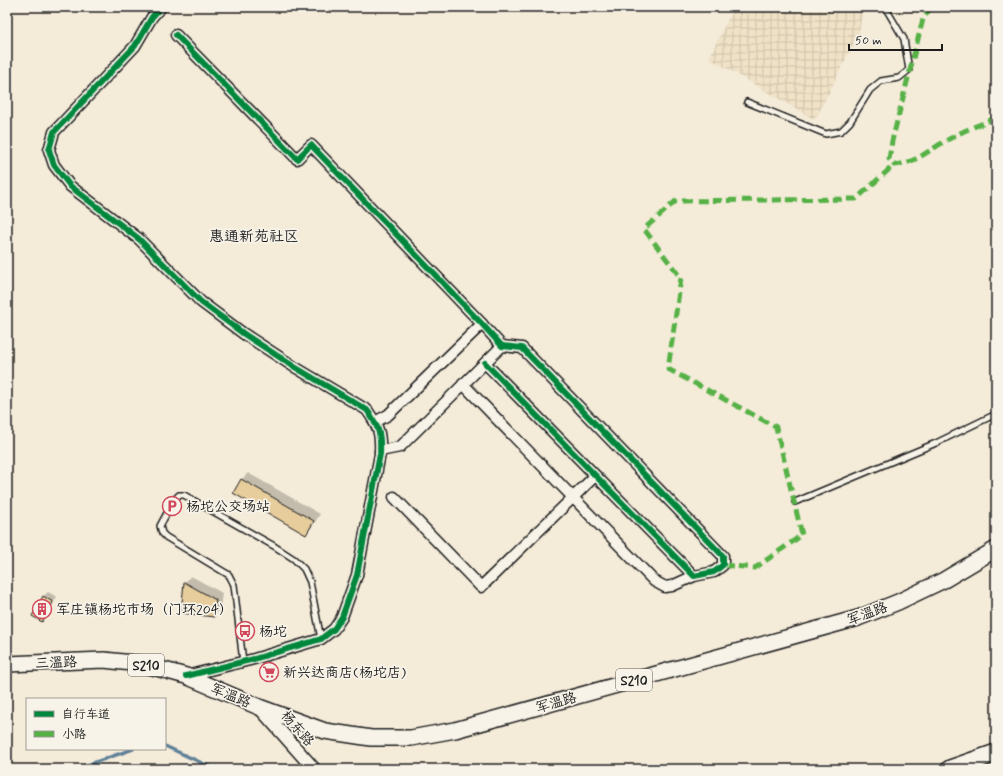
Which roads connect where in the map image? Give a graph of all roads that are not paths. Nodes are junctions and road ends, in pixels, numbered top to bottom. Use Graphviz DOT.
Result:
graph roads {
  1 [pos="161,7"];
  2 [pos="885,7"];
  3 [pos="176,35"];
  4 [pos="747,102"];
  5 [pos="482,324"];
  6 [pos="502,346"];
  7 [pos="485,363"];
  8 [pos="463,384"];
  9 [pos="996,414"];
  10 [pos="375,422"];
  11 [pos="380,451"];
  12 [pos="595,476"];
  13 [pos="394,497"];
  14 [pos="573,498"];
  15 [pos="795,502"];
  16 [pos="996,549"];
  17 [pos="694,576"];
  18 [pos="321,639"];
  19 [pos="104,660"];
  20 [pos="243,662"];
  21 [pos="7,664"];
  22 [pos="186,676"];
  23 [pos="259,706"];
  24 [pos="996,753"];
  25 [pos="314,769"];
  26 [pos="950,769"];
  1 -- 10 [label="street"];
  2 -- 4 [label="lane"];
  3 -- 5 [label="street"];
  5 -- 6 [label="street"];
  5 -- 10 [label="street"];
  6 -- 7 [label="street"];
  6 -- 17 [label="street"];
  7 -- 8 [label="street"];
  7 -- 12 [label="street"];
  8 -- 11 [label="street"];
  8 -- 14 [label="street"];
  9 -- 15 [label="lane"];
  10 -- 11 [label="street"];
  11 -- 18 [label="street"];
  12 -- 14 [label="street"];
  12 -- 17 [label="street"];
  13 -- 14 [label="street"];
  14 -- 17 [label="street"];
  16 -- 23 [label="main road, 军温路 / S210"];
  18 -- 20 [label="street"];
  18 -- 20 [label="lane"];
  19 -- 21 [label="main road, 三温路 / S210"];
  19 -- 22 [label="main road, 军温路 / S210"];
  20 -- 22 [label="street"];
  22 -- 23 [label="main road, 军温路 / S210"];
  23 -- 25 [label="street, 杨东路"];
  24 -- 26 [label="highway"];
}
